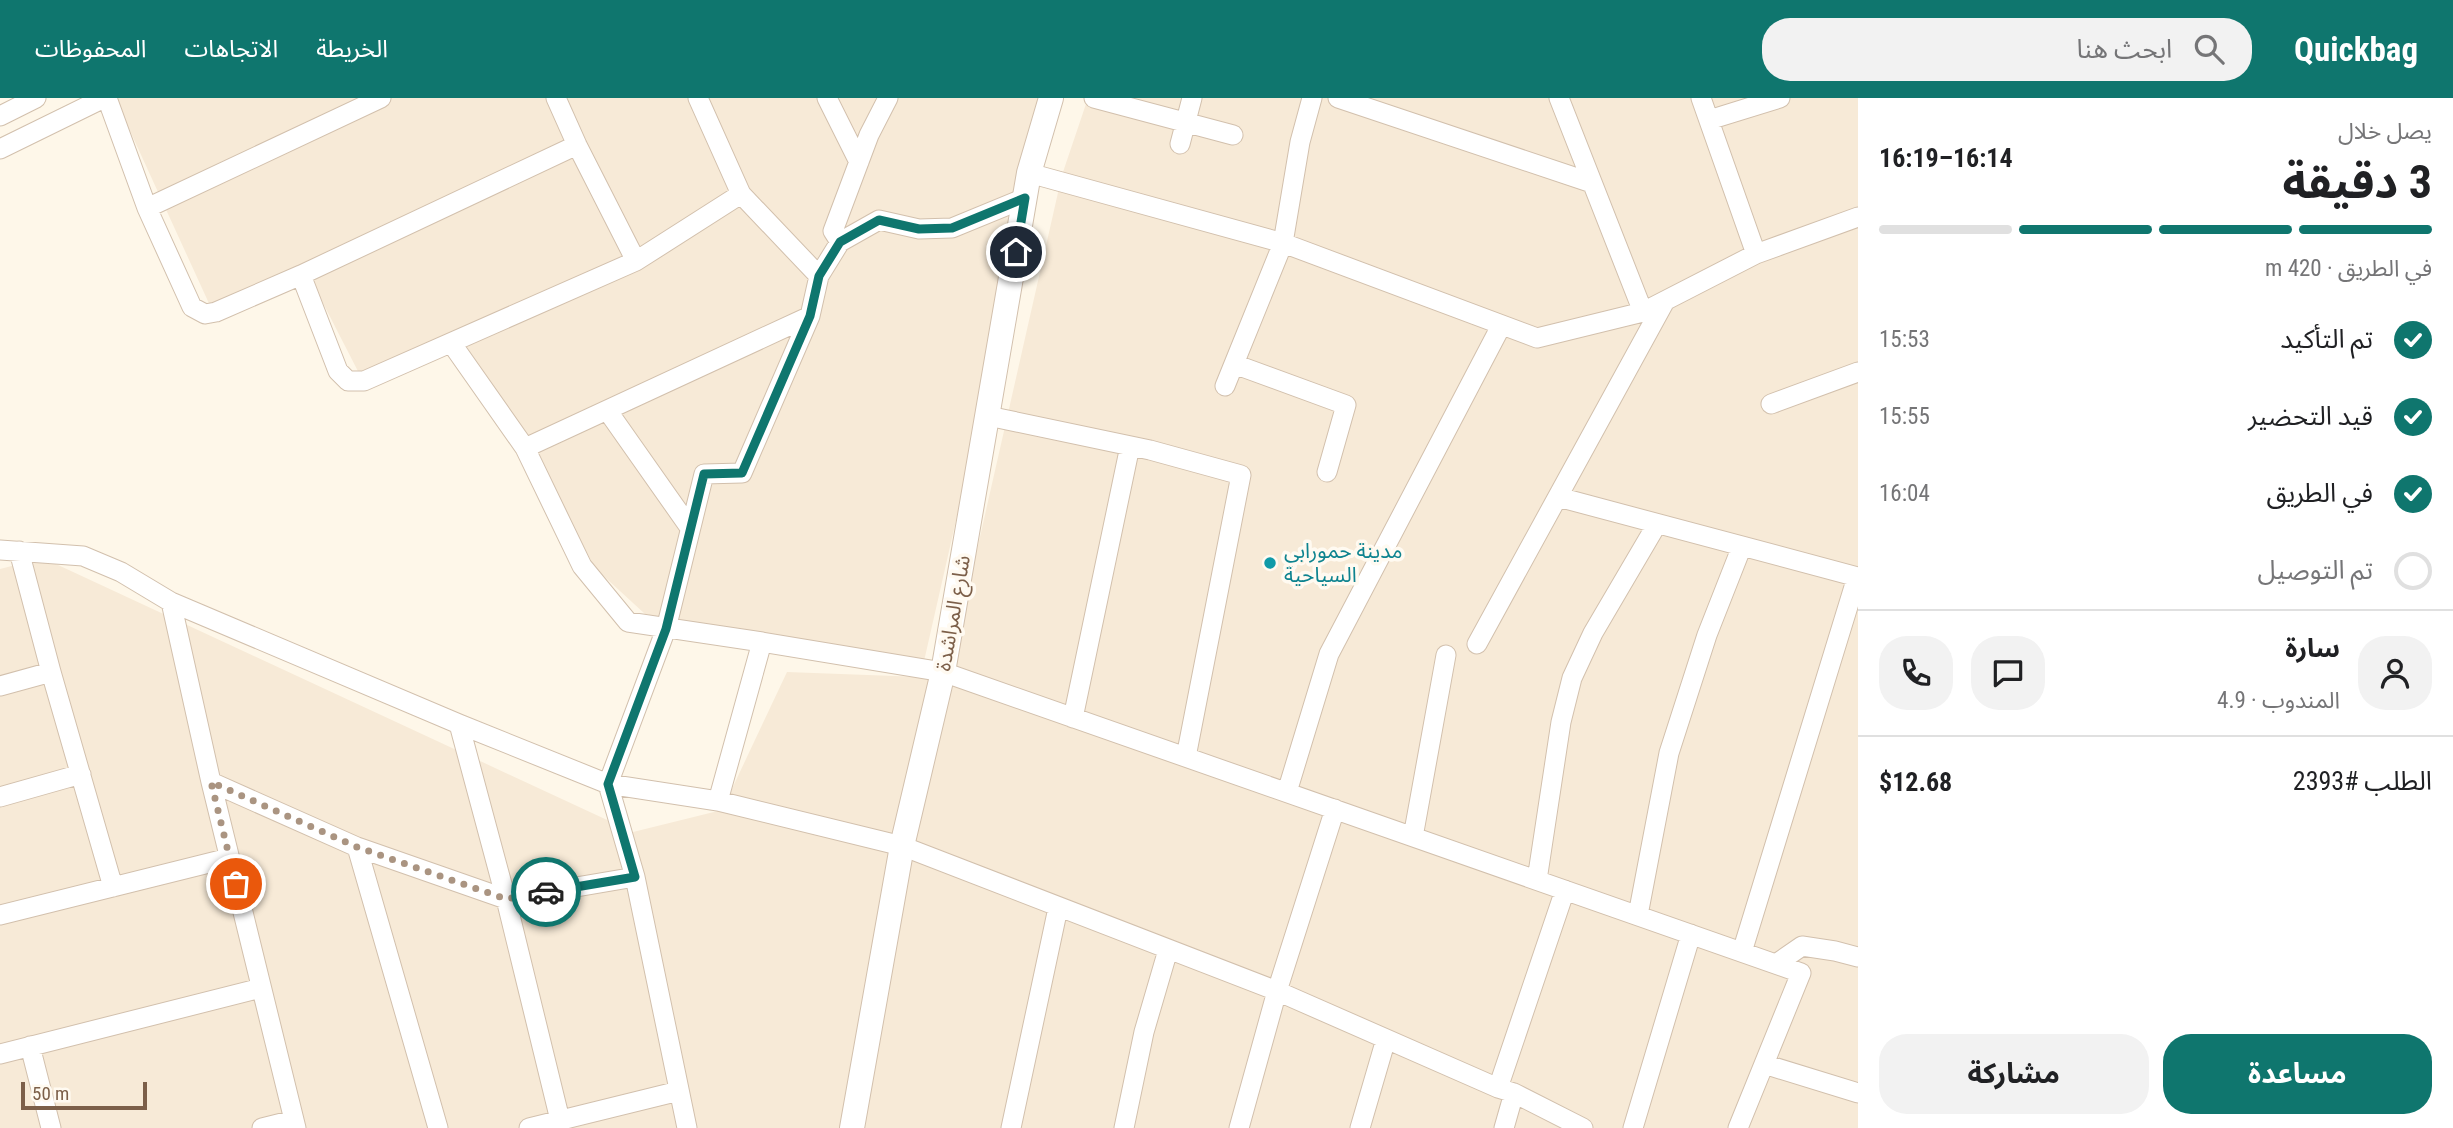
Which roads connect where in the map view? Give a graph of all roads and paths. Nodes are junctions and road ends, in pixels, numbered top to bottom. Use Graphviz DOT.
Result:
graph roads {
  1 [pos="36,98"];
  2 [pos="106,98"];
  3 [pos="381,98"];
  4 [pos="556,98"];
  5 [pos="698,98"];
  6 [pos="827,98"];
  7 [pos="888,98"];
  8 [pos="1051,98"];
  9 [pos="1094,98"];
  10 [pos="1192,98"];
  11 [pos="1312,98"];
  12 [pos="1339,98"];
  13 [pos="1559,98"];
  14 [pos="1701,98"];
  15 [pos="1780,98"];
  16 [pos="0,116"];
  17 [pos="1709,120"];
  18 [pos="1185,123"];
  19 [pos="1233,135"];
  20 [pos="1180,144"];
  21 [pos="577,145"];
  22 [pos="0,149"];
  23 [pos="859,162"];
  24 [pos="1592,183"];
  25 [pos="1027,186"];
  26 [pos="741,194"];
  27 [pos="147,208"];
  28 [pos="1858,217"];
  29 [pos="840,242"];
  30 [pos="1283,243"];
  31 [pos="1756,254"];
  32 [pos="636,261"];
  33 [pos="301,275"];
  34 [pos="819,276"];
  35 [pos="1665,301"];
  36 [pos="1643,312"];
  37 [pos="810,316"];
  38 [pos="1501,326"];
  39 [pos="453,344"];
  40 [pos="1234,364"];
  41 [pos="1858,372"];
  42 [pos="1225,386"];
  43 [pos="1771,404"];
  44 [pos="607,410"];
  45 [pos="988,416"];
  46 [pos="1130,446"];
  47 [pos="525,448"];
  48 [pos="1327,472"];
  49 [pos="1558,498"];
  50 [pos="1657,524"];
  51 [pos="690,528"];
  52 [pos="1742,546"];
  53 [pos="9,551"];
  54 [pos="1857,577"];
  55 [pos="171,602"];
  56 [pos="666,629"];
  57 [pos="762,642"];
  58 [pos="1478,644"];
  59 [pos="1446,655"];
  60 [pos="943,672"];
  61 [pos="51,673"];
  62 [pos="0,686"];
  63 [pos="1073,718"];
  64 [pos="459,724"];
  65 [pos="1186,757"];
  66 [pos="80,774"];
  67 [pos="211,782"];
  68 [pos="608,784"];
  69 [pos="1287,792"];
  70 [pos="0,797"];
  71 [pos="718,801"];
  72 [pos="1335,809"];
  73 [pos="1413,836"];
  74 [pos="902,846"];
  75 [pos="357,847"];
  76 [pos="229,858"];
  77 [pos="635,877"];
  78 [pos="1537,880"];
  79 [pos="113,887"];
  80 [pos="1565,890"];
  81 [pos="506,899"];
  82 [pos="1058,908"];
  83 [pos="0,915"];
  84 [pos="1638,915"];
  85 [pos="1691,934"];
  86 [pos="1168,950"];
  87 [pos="1742,952"];
  88 [pos="1858,957"];
  89 [pos="1776,964"];
  90 [pos="261,988"];
  91 [pos="1277,991"];
  92 [pos="1386,1039"];
  93 [pos="30,1046"];
  94 [pos="0,1054"];
  95 [pos="1764,1064"];
  96 [pos="679,1091"];
  97 [pos="1506,1091"];
  98 [pos="1858,1093"];
  99 [pos="560,1120"];
  100 [pos="295,1124"];
  101 [pos="51,1128"];
  102 [pos="262,1128"];
  103 [pos="438,1128"];
  104 [pos="529,1128"];
  105 [pos="687,1128"];
  106 [pos="852,1128"];
  107 [pos="1011,1128"];
  108 [pos="1124,1128"];
  109 [pos="1239,1128"];
  110 [pos="1360,1128"];
  111 [pos="1504,1128"];
  112 [pos="1583,1128"];
  113 [pos="1633,1128"];
  114 [pos="1738,1128"];
  1 -- 16 [label="street"];
  2 -- 22 [label="street"];
  2 -- 27 [label="street"];
  3 -- 27 [label="street"];
  4 -- 21 [label="street"];
  5 -- 26 [label="street"];
  6 -- 23 [label="street"];
  7 -- 23 [label="street"];
  8 -- 25 [label="street, شارع المراشدة"];
  9 -- 18 [label="street"];
  10 -- 18 [label="street"];
  11 -- 30 [label="street"];
  12 -- 24 [label="street"];
  13 -- 24 [label="street"];
  14 -- 17 [label="street"];
  15 -- 17 [label="street"];
  17 -- 31 [label="street"];
  18 -- 19 [label="street"];
  18 -- 20 [label="street"];
  21 -- 32 [label="street"];
  21 -- 33 [label="street"];
  23 -- 29 [label="street"];
  24 -- 36 [label="street"];
  25 -- 29 [label="street"];
  25 -- 30 [label="street"];
  25 -- 45 [label="street, شارع المراشدة"];
  26 -- 32 [label="street"];
  26 -- 34 [label="street"];
  27 -- 33 [label="street"];
  28 -- 31 [label="street"];
  29 -- 34 [label="street"];
  30 -- 38 [label="street"];
  30 -- 40 [label="street"];
  31 -- 35 [label="street"];
  32 -- 39 [label="street"];
  33 -- 39 [label="street"];
  34 -- 37 [label="street"];
  35 -- 36 [label="street"];
  35 -- 49 [label="street"];
  36 -- 38 [label="street"];
  37 -- 44 [label="street"];
  37 -- 51 [label="street"];
  38 -- 69 [label="street"];
  39 -- 47 [label="street"];
  40 -- 42 [label="street"];
  40 -- 48 [label="street"];
  41 -- 43 [label="street"];
  44 -- 47 [label="street"];
  44 -- 51 [label="street"];
  45 -- 46 [label="street"];
  45 -- 60 [label="street, شارع المراشدة"];
  46 -- 63 [label="street"];
  46 -- 65 [label="street"];
  47 -- 56 [label="street"];
  49 -- 50 [label="street"];
  49 -- 58 [label="street"];
  50 -- 52 [label="street"];
  50 -- 78 [label="street"];
  51 -- 56 [label="street"];
  52 -- 54 [label="street"];
  52 -- 84 [label="street"];
  53 -- 55 [label="street"];
  53 -- 61 [label="street"];
  54 -- 87 [label="street"];
  55 -- 64 [label="street"];
  55 -- 67 [label="street"];
  56 -- 57 [label="street"];
  56 -- 68 [label="street"];
  57 -- 60 [label="street"];
  57 -- 71 [label="street"];
  59 -- 73 [label="street"];
  60 -- 63 [label="street"];
  60 -- 74 [label="street, شارع المراشدة"];
  61 -- 62 [label="street"];
  61 -- 66 [label="street"];
  63 -- 65 [label="street"];
  64 -- 68 [label="street"];
  64 -- 81 [label="street"];
  65 -- 69 [label="street"];
  66 -- 70 [label="street"];
  66 -- 79 [label="street"];
  67 -- 75 [label="street"];
  67 -- 76 [label="street"];
  68 -- 71 [label="street"];
  68 -- 77 [label="street"];
  69 -- 72 [label="street"];
  71 -- 74 [label="street"];
  72 -- 73 [label="street"];
  72 -- 91 [label="street"];
  73 -- 78 [label="street"];
  74 -- 82 [label="street"];
  74 -- 106 [label="street, شارع المراشدة"];
  75 -- 81 [label="street"];
  75 -- 103 [label="street"];
  76 -- 79 [label="street"];
  76 -- 90 [label="street"];
  77 -- 81 [label="street"];
  77 -- 96 [label="street"];
  78 -- 80 [label="street"];
  79 -- 83 [label="street"];
  80 -- 84 [label="street"];
  80 -- 97 [label="street"];
  81 -- 99 [label="street"];
  82 -- 86 [label="street"];
  82 -- 107 [label="street"];
  84 -- 85 [label="street"];
  85 -- 87 [label="street"];
  85 -- 113 [label="street"];
  86 -- 91 [label="street"];
  86 -- 108 [label="street"];
  87 -- 89 [label="street"];
  88 -- 89 [label="street"];
  89 -- 95 [label="street"];
  90 -- 93 [label="street"];
  90 -- 100 [label="street"];
  91 -- 92 [label="street"];
  91 -- 109 [label="street"];
  92 -- 97 [label="street"];
  92 -- 110 [label="street"];
  93 -- 94 [label="street"];
  93 -- 101 [label="street"];
  95 -- 98 [label="street"];
  95 -- 114 [label="street"];
  96 -- 99 [label="street"];
  96 -- 105 [label="street"];
  97 -- 111 [label="street"];
  97 -- 112 [label="street"];
  99 -- 104 [label="street"];
  100 -- 102 [label="street"];
}
